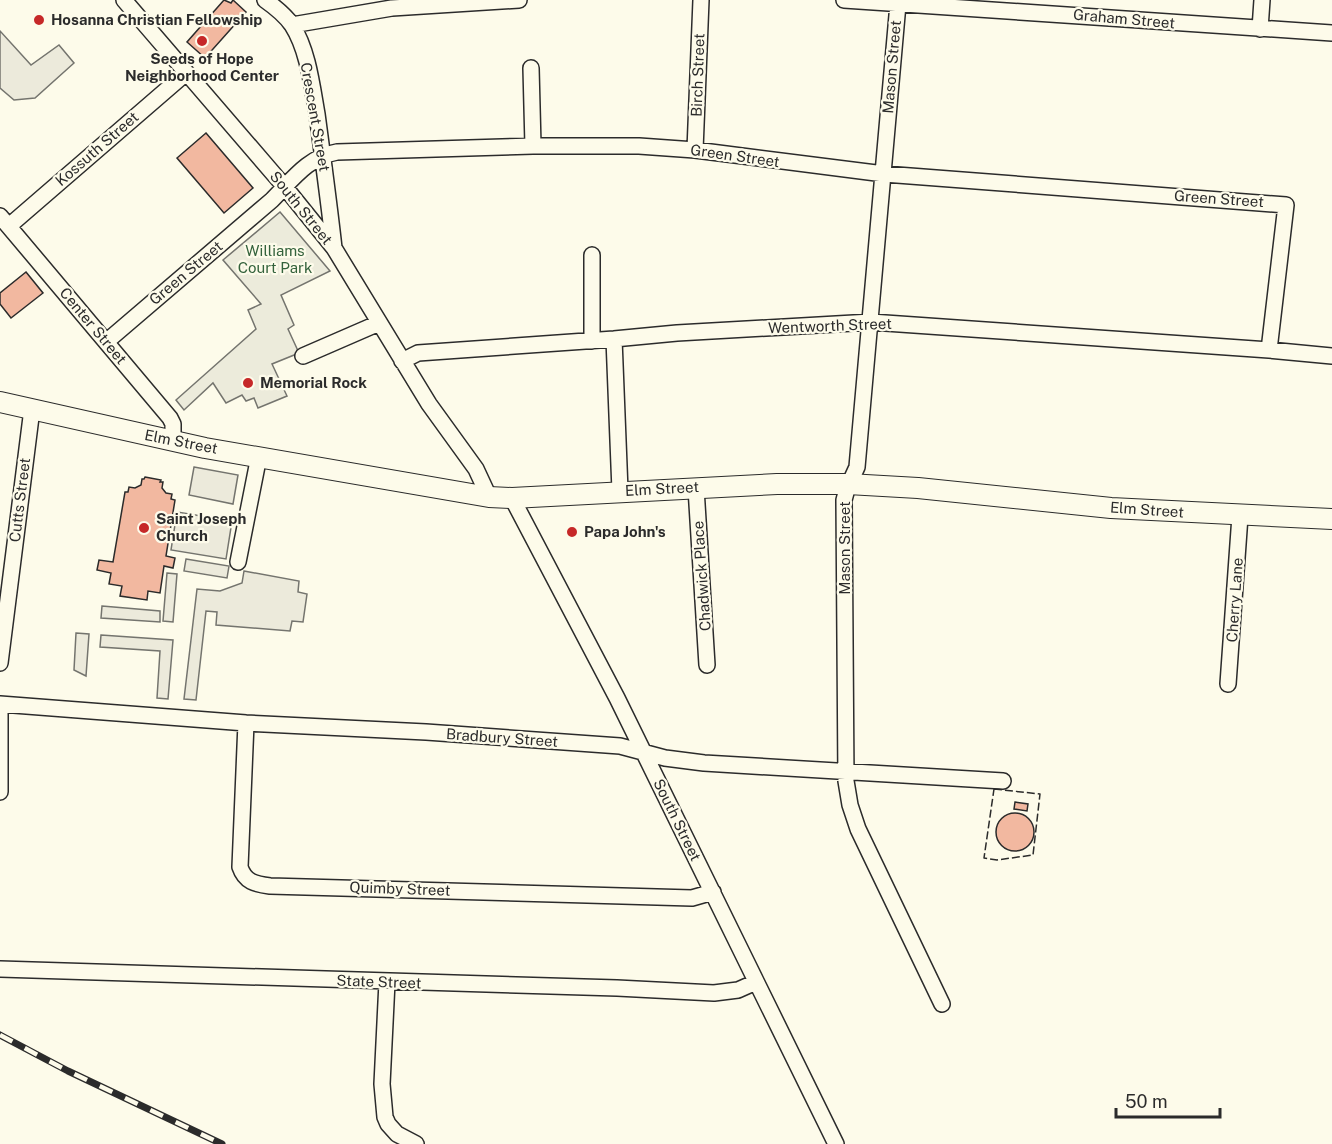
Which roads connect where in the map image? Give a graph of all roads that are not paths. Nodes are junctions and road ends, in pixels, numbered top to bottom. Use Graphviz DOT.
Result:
graph roads {
  1 [pos="124,0"];
  2 [pos="265,0"];
  3 [pos="519,0"];
  4 [pos="701,0"];
  5 [pos="844,0"];
  6 [pos="1262,0"];
  7 [pos="898,4"];
  8 [pos="1059,7"];
  9 [pos="292,25"];
  10 [pos="1260,29"];
  11 [pos="1332,33"];
  12 [pos="531,68"];
  13 [pos="186,73"];
  14 [pos="533,146"];
  15 [pos="695,150"];
  16 [pos="323,156"];
  17 [pos="884,174"];
  18 [pos="284,186"];
  19 [pos="4,221"];
  20 [pos="334,248"];
  21 [pos="592,255"];
  22 [pos="871,322"];
  23 [pos="379,323"];
  24 [pos="614,339"];
  25 [pos="592,340"];
  26 [pos="106,342"];
  27 [pos="1269,350"];
  28 [pos="303,356"];
  29 [pos="1332,356"];
  30 [pos="402,361"];
  31 [pos="0,402"];
  32 [pos="32,409"];
  33 [pos="173,441"];
  34 [pos="259,456"];
  35 [pos="848,484"];
  36 [pos="696,488"];
  37 [pos="620,491"];
  38 [pos="489,497"];
  39 [pos="512,498"];
  40 [pos="1240,516"];
  41 [pos="1332,519"];
  42 [pos="238,562"];
  43 [pos="0,663"];
  44 [pos="707,665"];
  45 [pos="1228,684"];
  46 [pos="0,704"];
  47 [pos="0,711"];
  48 [pos="246,723"];
  49 [pos="642,750"];
  50 [pos="845,771"];
  51 [pos="1003,781"];
  52 [pos="0,792"];
  53 [pos="713,892"];
  54 [pos="0,969"];
  55 [pos="387,982"];
  56 [pos="756,982"];
  57 [pos="942,1004"];
  58 [pos="416,1144"];
  59 [pos="837,1144"];
  1 -- 13 [label="street, South Street"];
  2 -- 9 [label="street, Crescent Street"];
  3 -- 9 [label="street"];
  4 -- 15 [label="street, Birch Street"];
  5 -- 7 [label="street, Graham Street"];
  6 -- 10 [label="street"];
  7 -- 8 [label="street, Graham Street"];
  7 -- 17 [label="street, Mason Street"];
  8 -- 10 [label="street, Graham Street"];
  9 -- 16 [label="street, Crescent Street"];
  10 -- 11 [label="street, Graham Street"];
  12 -- 14 [label="street"];
  13 -- 18 [label="street, South Street"];
  13 -- 19 [label="street, Kossuth Street"];
  14 -- 15 [label="street, Green Street"];
  14 -- 16 [label="street, Green Street"];
  15 -- 17 [label="street, Green Street"];
  16 -- 18 [label="street, Green Street"];
  16 -- 20 [label="street, Crescent Street"];
  17 -- 22 [label="street, Mason Street"];
  17 -- 27 [label="street, Green Street"];
  18 -- 20 [label="street, South Street"];
  18 -- 26 [label="street, Green Street"];
  19 -- 26 [label="street, Center Street"];
  20 -- 23 [label="street, South Street"];
  21 -- 25 [label="street"];
  22 -- 24 [label="street, Wentworth Street"];
  22 -- 27 [label="street, Wentworth Street"];
  22 -- 35 [label="street, Mason Street"];
  23 -- 28 [label="street"];
  23 -- 30 [label="street, South Street"];
  24 -- 25 [label="street, Wentworth Street"];
  24 -- 37 [label="street"];
  25 -- 30 [label="street, Wentworth Street"];
  26 -- 33 [label="street, Center Street"];
  27 -- 29 [label="street, Wentworth Street"];
  30 -- 38 [label="street, South Street"];
  31 -- 32 [label="main road, Elm Street"];
  32 -- 33 [label="main road, Elm Street"];
  32 -- 43 [label="street, Cutts Street"];
  33 -- 34 [label="main road, Elm Street"];
  34 -- 38 [label="main road, Elm Street"];
  34 -- 42 [label="street"];
  35 -- 36 [label="main road, Elm Street"];
  35 -- 40 [label="main road, Elm Street"];
  35 -- 50 [label="street, Mason Street"];
  36 -- 37 [label="main road, Elm Street"];
  36 -- 44 [label="street, Chadwick Place"];
  37 -- 39 [label="main road, Elm Street"];
  38 -- 39 [label="main road, Elm Street"];
  39 -- 49 [label="street, South Street"];
  40 -- 41 [label="main road, Elm Street"];
  40 -- 45 [label="street, Cherry Lane"];
  46 -- 48 [label="street, Bradbury Street"];
  47 -- 52 [label="street"];
  48 -- 49 [label="street, Bradbury Street"];
  48 -- 53 [label="street, Quimby Street"];
  49 -- 50 [label="street, Bradbury Street"];
  49 -- 53 [label="street, South Street"];
  50 -- 51 [label="street, Bradbury Street"];
  50 -- 57 [label="street, Mason Street"];
  53 -- 56 [label="street, South Street"];
  54 -- 55 [label="street, State Street"];
  55 -- 56 [label="street, State Street"];
  55 -- 58 [label="street"];
  56 -- 59 [label="street, South Street"];
}
